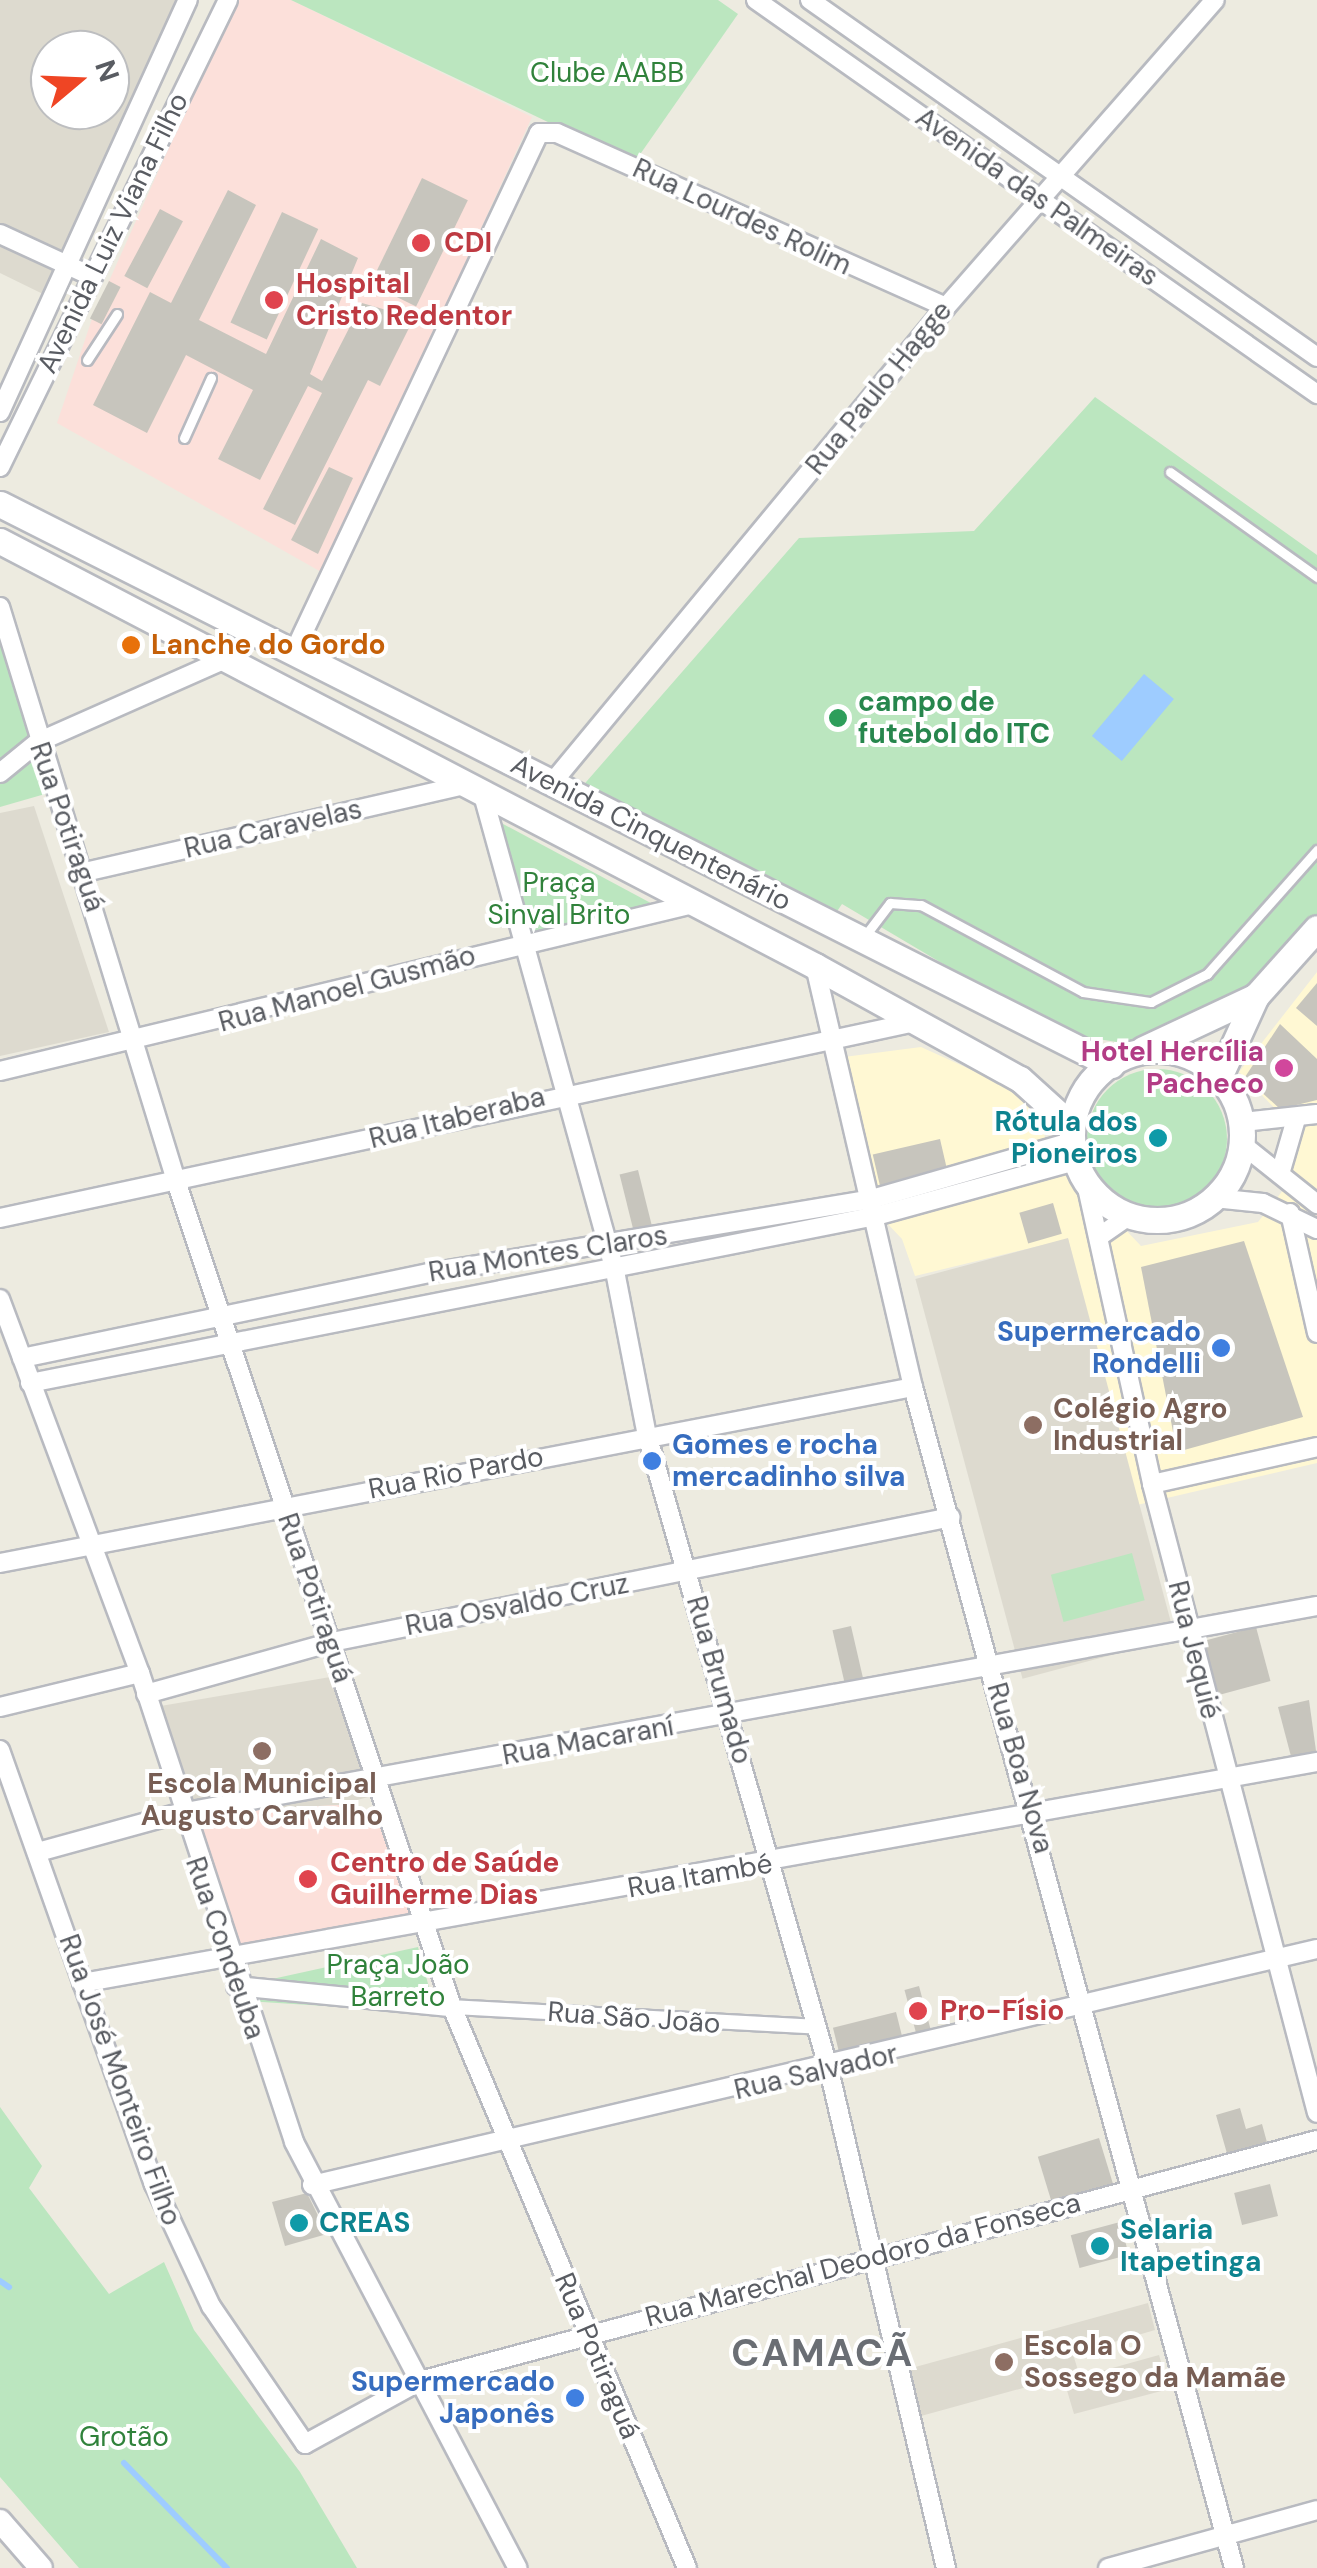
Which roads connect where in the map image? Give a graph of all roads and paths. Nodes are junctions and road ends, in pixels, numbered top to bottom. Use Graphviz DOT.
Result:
graph roads {
  1 [pos="188,0"];
  2 [pos="228,0"];
  3 [pos="756,0"];
  4 [pos="810,0"];
  5 [pos="1204,4"];
  6 [pos="1060,174"];
  7 [pos="1040,200"];
  8 [pos="0,234"];
  9 [pos="64,264"];
  10 [pos="91,276"];
  11 [pos="946,307"];
  12 [pos="118,314"];
  13 [pos="1317,357"];
  14 [pos="88,360"];
  15 [pos="211,378"];
  16 [pos="1317,394"];
  17 [pos="0,412"];
  18 [pos="184,438"];
  19 [pos="0,467"];
  20 [pos="1170,472"];
  21 [pos="0,504"];
  22 [pos="0,541"];
  23 [pos="1317,577"];
  24 [pos="192,601"];
  25 [pos="0,607"];
  26 [pos="294,652"];
  27 [pos="223,660"];
  28 [pos="38,742"];
  29 [pos="2,768"];
  30 [pos="552,783"];
  31 [pos="472,791"];
  32 [pos="1317,850"];
  33 [pos="85,872"];
  34 [pos="693,904"];
  35 [pos="1317,928"];
  36 [pos="862,939"];
  37 [pos="521,943"];
  38 [pos="814,966"];
  39 [pos="1256,996"];
  40 [pos="915,1022"];
  41 [pos="831,1041"];
  42 [pos="135,1045"];
  43 [pos="1136,1053"];
  44 [pos="1111,1065"];
  45 [pos="0,1071"];
  46 [pos="1220,1075"];
  47 [pos="566,1092"];
  48 [pos="1317,1114"];
  49 [pos="1296,1119"];
  50 [pos="1243,1134"];
  51 [pos="1076,1153"];
  52 [pos="1280,1174"];
  53 [pos="178,1186"];
  54 [pos="1214,1198"];
  55 [pos="1317,1204"];
  56 [pos="874,1208"];
  57 [pos="1290,1213"];
  58 [pos="1129,1216"];
  59 [pos="0,1218"];
  60 [pos="1317,1229"];
  61 [pos="1103,1234"];
  62 [pos="608,1246"];
  63 [pos="614,1266"];
  64 [pos="0,1299"];
  65 [pos="226,1313"];
  66 [pos="1317,1333"];
  67 [pos="234,1337"];
  68 [pos="22,1358"];
  69 [pos="30,1383"];
  70 [pos="913,1387"];
  71 [pos="647,1435"];
  72 [pos="1317,1447"];
  73 [pos="1152,1484"];
  74 [pos="283,1507"];
  75 [pos="951,1518"];
  76 [pos="92,1541"];
  77 [pos="0,1563"];
  78 [pos="688,1571"];
  79 [pos="1317,1606"];
  80 [pos="1189,1633"];
  81 [pos="332,1642"];
  82 [pos="991,1667"];
  83 [pos="140,1673"];
  84 [pos="146,1694"];
  85 [pos="0,1708"];
  86 [pos="729,1716"];
  87 [pos="0,1750"];
  88 [pos="1317,1762"];
  89 [pos="378,1778"];
  90 [pos="1227,1779"];
  91 [pos="180,1813"];
  92 [pos="1036,1818"];
  93 [pos="38,1852"];
  94 [pos="771,1864"];
  95 [pos="429,1922"];
  96 [pos="1317,1949"];
  97 [pos="230,1959"];
  98 [pos="1277,1959"];
  99 [pos="82,1984"];
  100 [pos="236,1986"];
  101 [pos="1084,2006"];
  102 [pos="452,2007"];
  103 [pos="816,2027"];
  104 [pos="829,2070"];
  105 [pos="1317,2113"];
  106 [pos="1317,2140"];
  107 [pos="509,2142"];
  108 [pos="312,2185"];
  109 [pos="1132,2186"];
  110 [pos="878,2259"];
  111 [pos="588,2336"];
  112 [pos="420,2381"];
  113 [pos="305,2444"];
  114 [pos="1317,2510"];
  115 [pos="0,2521"];
  116 [pos="1226,2534"];
  117 [pos="41,2568"];
  118 [pos="518,2568"];
  119 [pos="687,2568"];
  120 [pos="946,2568"];
  121 [pos="1108,2568"];
  122 [pos="1234,2568"];
  1 -- 9 [label="street, Avenida Luiz Viana Filho"];
  2 -- 10 [label="street, Avenida Luiz Viana Filho"];
  3 -- 7 [label="street, Avenida das Palmeiras"];
  4 -- 6 [label="street, Avenida das Palmeiras"];
  5 -- 6 [label="street, Rua Paulo Hagge"];
  6 -- 7 [label="street, Rua Paulo Hagge"];
  6 -- 13 [label="street, Avenida das Palmeiras"];
  7 -- 11 [label="street, Rua Paulo Hagge"];
  7 -- 16 [label="street, Avenida das Palmeiras"];
  8 -- 9 [label="street"];
  9 -- 10 [label="street"];
  9 -- 17 [label="street, Avenida Luiz Viana Filho"];
  10 -- 19 [label="street, Avenida Luiz Viana Filho"];
  11 -- 26 [label="street, Rua Lourdes Rolim"];
  11 -- 30 [label="street, Rua Paulo Hagge"];
  12 -- 14 [label="lane"];
  15 -- 18 [label="lane"];
  20 -- 23 [label="lane"];
  21 -- 24 [label="main road, Avenida Cinquentenário"];
  22 -- 27 [label="main road, Avenida Cinquentenário"];
  24 -- 26 [label="main road, Avenida Cinquentenário"];
  24 -- 27 [label="main road"];
  25 -- 28 [label="street, Rua Potiraguá"];
  26 -- 30 [label="main road, Avenida Cinquentenário"];
  27 -- 28 [label="street"];
  27 -- 31 [label="main road, Avenida Cinquentenário"];
  28 -- 29 [label="street"];
  28 -- 33 [label="street, Rua Potiraguá"];
  30 -- 36 [label="main road, Avenida Cinquentenário"];
  31 -- 33 [label="street, Rua Caravelas"];
  31 -- 34 [label="main road, Avenida Cinquentenário"];
  31 -- 37 [label="street, Rua Brumado"];
  32 -- 36 [label="lane"];
  33 -- 42 [label="street, Rua Potiraguá"];
  34 -- 37 [label="street, Rua Manoel Gusmão"];
  34 -- 38 [label="main road, Avenida Cinquentenário"];
  35 -- 39 [label="main road"];
  36 -- 44 [label="main road, Avenida Cinquentenário"];
  37 -- 42 [label="street, Rua Manoel Gusmão"];
  37 -- 47 [label="street, Rua Brumado"];
  38 -- 40 [label="main road, Avenida Cinquentenário"];
  38 -- 41 [label="street, Rua Boa Nova"];
  39 -- 43 [label="main road"];
  39 -- 46 [label="main road"];
  40 -- 41 [label="street, Rua Itaberaba"];
  40 -- 51 [label="main road, Avenida Cinquentenário"];
  41 -- 47 [label="street, Rua Itaberaba"];
  41 -- 56 [label="street, Rua Boa Nova"];
  42 -- 45 [label="street, Rua Manoel Gusmão"];
  42 -- 53 [label="street, Rua Potiraguá"];
  43 -- 44 [label="main road"];
  43 -- 46 [label="main road"];
  44 -- 51 [label="main road"];
  46 -- 50 [label="main road"];
  47 -- 53 [label="street, Rua Itaberaba"];
  47 -- 62 [label="street, Rua Brumado"];
  48 -- 49 [label="street"];
  49 -- 50 [label="street"];
  49 -- 52 [label="street"];
  50 -- 52 [label="street"];
  50 -- 54 [label="main road"];
  51 -- 56 [label="street, Rua Montes Claros"];
  51 -- 58 [label="main road"];
  51 -- 61 [label="street, Rua Jequié"];
  52 -- 55 [label="street"];
  53 -- 59 [label="street, Rua Itaberaba"];
  53 -- 65 [label="street, Rua Potiraguá"];
  54 -- 57 [label="street"];
  54 -- 58 [label="main road"];
  56 -- 62 [label="street, Rua Montes Claros"];
  56 -- 63 [label="street, Rua Montes Claros"];
  56 -- 70 [label="street, Rua Boa Nova"];
  57 -- 60 [label="street"];
  57 -- 66 [label="street"];
  58 -- 61 [label="street"];
  61 -- 73 [label="street, Rua Jequié"];
  62 -- 63 [label="street, Rua Brumado"];
  62 -- 65 [label="street, Rua Montes Claros"];
  63 -- 67 [label="street, Rua Montes Claros"];
  63 -- 71 [label="street, Rua Brumado"];
  64 -- 68 [label="street, Rua Condeuba"];
  65 -- 67 [label="street, Rua Potiraguá"];
  65 -- 68 [label="street, Rua Montes Claros"];
  67 -- 69 [label="street, Rua Montes Claros"];
  67 -- 74 [label="street, Rua Potiraguá"];
  68 -- 69 [label="street, Rua Condeuba"];
  69 -- 76 [label="street, Rua Condeuba"];
  70 -- 71 [label="street, Rua Rio Pardo"];
  70 -- 75 [label="street, Rua Boa Nova"];
  71 -- 74 [label="street, Rua Rio Pardo"];
  71 -- 78 [label="street, Rua Brumado"];
  72 -- 73 [label="street"];
  73 -- 80 [label="street, Rua Jequié"];
  74 -- 76 [label="street, Rua Rio Pardo"];
  74 -- 81 [label="street, Rua Potiraguá"];
  75 -- 78 [label="street, Rua Osvaldo Cruz"];
  75 -- 82 [label="street, Rua Boa Nova"];
  76 -- 77 [label="street, Rua Rio Pardo"];
  76 -- 83 [label="street, Rua Condeuba"];
  78 -- 81 [label="street, Rua Osvaldo Cruz"];
  78 -- 86 [label="street, Rua Brumado"];
  79 -- 80 [label="street, Rua Macaraní"];
  80 -- 82 [label="street, Rua Macaraní"];
  80 -- 90 [label="street, Rua Jequié"];
  81 -- 84 [label="street, Rua Osvaldo Cruz"];
  81 -- 89 [label="street, Rua Potiraguá"];
  82 -- 86 [label="street, Rua Macaraní"];
  82 -- 92 [label="street, Rua Boa Nova"];
  83 -- 84 [label="street, Rua Condeuba"];
  83 -- 85 [label="street"];
  84 -- 91 [label="street, Rua Condeuba"];
  86 -- 89 [label="street, Rua Macaraní"];
  86 -- 94 [label="street, Rua Brumado"];
  87 -- 93 [label="street, Rua José Monteiro Filho"];
  88 -- 90 [label="street, Rua Itambé"];
  89 -- 91 [label="street, Rua Macaraní"];
  89 -- 95 [label="street, Rua Potiraguá"];
  90 -- 92 [label="street, Rua Itambé"];
  90 -- 98 [label="street, Rua Jequié"];
  91 -- 93 [label="street, Rua Macaraní"];
  91 -- 97 [label="street, Rua Condeuba"];
  92 -- 94 [label="street, Rua Itambé"];
  92 -- 101 [label="street, Rua Boa Nova"];
  93 -- 99 [label="street, Rua José Monteiro Filho"];
  94 -- 95 [label="street, Rua Itambé"];
  94 -- 103 [label="street, Rua Brumado"];
  95 -- 97 [label="street, Rua Itambé"];
  95 -- 102 [label="street, Rua Potiraguá"];
  96 -- 98 [label="street, Rua Salvador"];
  97 -- 99 [label="street, Rua Itambé"];
  97 -- 100 [label="street, Rua Condeuba"];
  98 -- 101 [label="street, Rua Salvador"];
  98 -- 105 [label="street, Rua Jequié"];
  99 -- 113 [label="street, Rua José Monteiro Filho"];
  100 -- 102 [label="street"];
  100 -- 108 [label="street, Rua Condeuba"];
  101 -- 104 [label="street, Rua Salvador"];
  101 -- 109 [label="street, Rua Boa Nova"];
  102 -- 103 [label="street, Rua São João"];
  102 -- 107 [label="street, Rua Potiraguá"];
  103 -- 104 [label="street, Rua Brumado"];
  104 -- 107 [label="street, Rua Salvador"];
  104 -- 110 [label="street, Rua Brumado"];
  106 -- 109 [label="street, Rua Marechal Deodoro da Fonseca"];
  107 -- 108 [label="street, Rua Salvador"];
  107 -- 111 [label="street, Rua Potiraguá"];
  108 -- 112 [label="street, Rua Condeuba"];
  109 -- 110 [label="street, Rua Marechal Deodoro da Fonseca"];
  109 -- 116 [label="street, Rua Boa Nova"];
  110 -- 111 [label="street, Rua Marechal Deodoro da Fonseca"];
  110 -- 120 [label="street, Rua Brumado"];
  111 -- 112 [label="street, Rua Marechal Deodoro da Fonseca"];
  111 -- 119 [label="street, Rua Potiraguá"];
  112 -- 113 [label="street, Rua Marechal Deodoro da Fonseca"];
  112 -- 118 [label="street, Rua Condeuba"];
  114 -- 116 [label="street"];
  115 -- 117 [label="street"];
  116 -- 121 [label="street"];
  116 -- 122 [label="street, Rua Boa Nova"];
}
